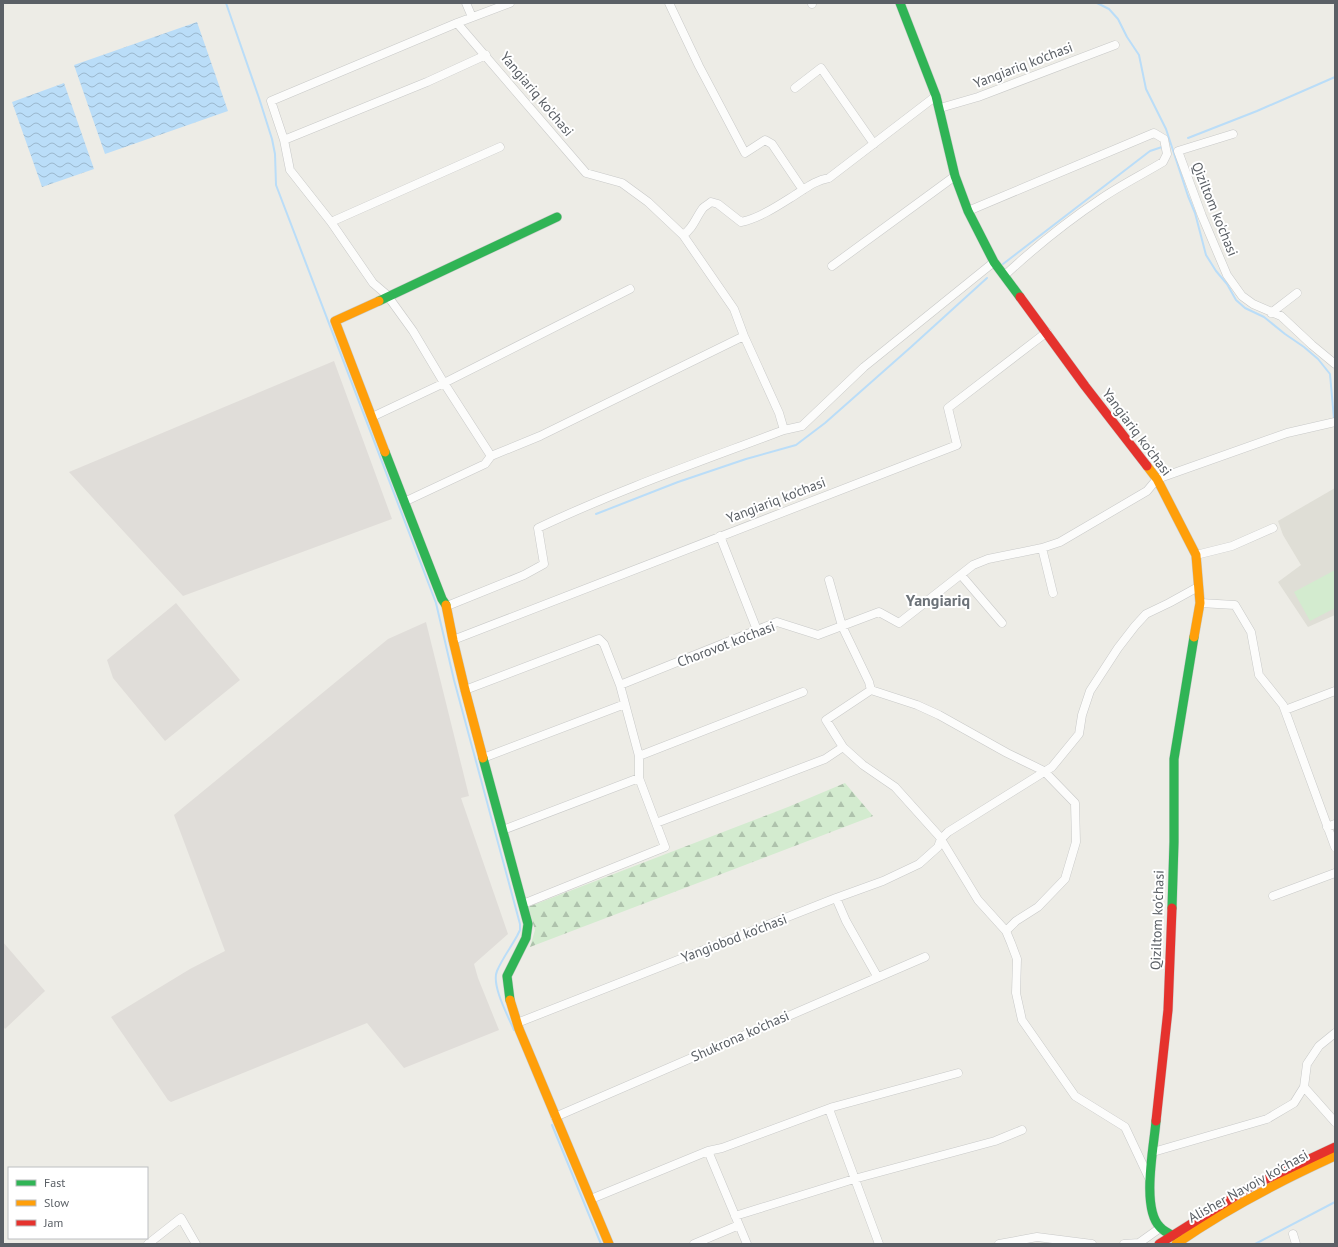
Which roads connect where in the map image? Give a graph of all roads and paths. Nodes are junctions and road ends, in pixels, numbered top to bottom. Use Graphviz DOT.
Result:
graph roads {
  1 [pos="466,3"];
  2 [pos="510,3"];
  3 [pos="669,3"];
  4 [pos="900,3"];
  5 [pos="472,17"];
  6 [pos="457,23"];
  7 [pos="1115,45"];
  8 [pos="486,55"];
  9 [pos="795,88"];
  10 [pos="936,96"];
  11 [pos="940,108"];
  12 [pos="1233,134"];
  13 [pos="284,140"];
  14 [pos="874,144"];
  15 [pos="500,147"];
  16 [pos="955,176"];
  17 [pos="803,190"];
  18 [pos="968,211"];
  19 [pos="557,217"];
  20 [pos="331,222"];
  21 [pos="683,235"];
  22 [pos="994,262"];
  23 [pos="832,266"];
  24 [pos="1004,276"];
  25 [pos="630,289"];
  26 [pos="1297,293"];
  27 [pos="387,295"];
  28 [pos="1271,313"];
  29 [pos="1047,332"];
  30 [pos="744,336"];
  31 [pos="1335,364"];
  32 [pos="444,383"];
  33 [pos="372,417"];
  34 [pos="1335,422"];
  35 [pos="784,430"];
  36 [pos="491,456"];
  37 [pos="1157,479"];
  38 [pos="404,502"];
  39 [pos="1273,528"];
  40 [pos="720,536"];
  41 [pos="1042,548"];
  42 [pos="1196,555"];
  43 [pos="960,575"];
  44 [pos="829,580"];
  45 [pos="1198,587"];
  46 [pos="1053,593"];
  47 [pos="1200,603"];
  48 [pos="447,606"];
  49 [pos="1002,623"];
  50 [pos="842,626"];
  51 [pos="757,630"];
  52 [pos="453,640"];
  53 [pos="620,685"];
  54 [pos="465,690"];
  55 [pos="871,690"];
  56 [pos="803,692"];
  57 [pos="1335,692"];
  58 [pos="625,704"];
  59 [pos="1285,710"];
  60 [pos="843,747"];
  61 [pos="639,756"];
  62 [pos="483,758"];
  63 [pos="1044,771"];
  64 [pos="639,778"];
  65 [pos="656,823"];
  66 [pos="1331,825"];
  67 [pos="503,830"];
  68 [pos="941,839"];
  69 [pos="1335,847"];
  70 [pos="1335,873"];
  71 [pos="1273,896"];
  72 [pos="836,898"];
  73 [pos="523,904"];
  74 [pos="1006,932"];
  75 [pos="925,957"];
  76 [pos="877,976"];
  77 [pos="517,1023"];
  78 [pos="1335,1033"];
  79 [pos="958,1073"];
  80 [pos="1304,1086"];
  81 [pos="829,1109"];
  82 [pos="555,1117"];
  83 [pos="1335,1122"];
  84 [pos="1022,1130"];
  85 [pos="1335,1147"];
  86 [pos="708,1151"];
  87 [pos="1154,1152"];
  88 [pos="1335,1156"];
  89 [pos="1149,1178"];
  90 [pos="854,1179"];
  91 [pos="591,1199"];
  92 [pos="735,1216"];
  93 [pos="739,1225"];
  94 [pos="1160,1228"];
  95 [pos="1294,1234"];
  96 [pos="1177,1240"];
  97 [pos="148,1244"];
  98 [pos="196,1244"];
  99 [pos="609,1244"];
  100 [pos="694,1244"];
  101 [pos="747,1244"];
  102 [pos="879,1244"];
  103 [pos="999,1244"];
  104 [pos="1092,1244"];
  105 [pos="1124,1244"];
  106 [pos="1159,1244"];
  107 [pos="1296,1244"];
  1 -- 5 [label="street"];
  2 -- 5 [label="street"];
  3 -- 17 [label="street"];
  4 -- 10 [label="street"];
  5 -- 6 [label="street"];
  6 -- 8 [label="street"];
  6 -- 13 [label="street"];
  7 -- 11 [label="street, Yangiariq ko'chasi"];
  8 -- 13 [label="street, Yangiariq ko'chasi"];
  8 -- 21 [label="street, Yangiariq ko'chasi"];
  9 -- 14 [label="street"];
  10 -- 11 [label="street"];
  10 -- 14 [label="street"];
  11 -- 16 [label="street"];
  12 -- 28 [label="street, Qiziltom ko'chasi"];
  13 -- 20 [label="street"];
  14 -- 17 [label="street"];
  15 -- 20 [label="street"];
  16 -- 18 [label="street"];
  16 -- 23 [label="street"];
  17 -- 21 [label="street"];
  18 -- 22 [label="street"];
  18 -- 24 [label="street"];
  19 -- 27 [label="street"];
  20 -- 27 [label="street"];
  21 -- 30 [label="street, Yangiariq ko'chasi"];
  22 -- 24 [label="street, Yangiariq ko'chasi"];
  22 -- 35 [label="street"];
  24 -- 29 [label="street, Yangiariq ko'chasi"];
  25 -- 32 [label="street"];
  26 -- 28 [label="street"];
  27 -- 32 [label="street"];
  27 -- 33 [label="street"];
  28 -- 31 [label="street, Qiziltom ko'chasi"];
  29 -- 37 [label="street, Yangiariq ko'chasi"];
  29 -- 40 [label="street, Yangiariq ko'chasi"];
  30 -- 35 [label="street, Yangiariq ko'chasi"];
  30 -- 36 [label="street"];
  32 -- 33 [label="street"];
  32 -- 36 [label="street"];
  33 -- 38 [label="street"];
  34 -- 37 [label="street"];
  35 -- 48 [label="street"];
  36 -- 38 [label="street"];
  37 -- 41 [label="street"];
  37 -- 42 [label="street, Yangiariq ko'chasi"];
  38 -- 48 [label="street"];
  39 -- 42 [label="street"];
  40 -- 51 [label="street"];
  40 -- 52 [label="street, Yangiariq ko'chasi"];
  41 -- 43 [label="street"];
  41 -- 46 [label="street"];
  42 -- 45 [label="street, Qiziltom ko'chasi"];
  43 -- 49 [label="street"];
  43 -- 50 [label="street, Chorovot ko'chasi"];
  44 -- 50 [label="street"];
  45 -- 47 [label="street, Qiziltom ko'chasi"];
  45 -- 63 [label="street"];
  47 -- 59 [label="street"];
  47 -- 87 [label="street, Qiziltom ko'chasi"];
  48 -- 52 [label="street"];
  50 -- 51 [label="street, Chorovot ko'chasi"];
  50 -- 55 [label="street"];
  51 -- 53 [label="street, Chorovot ko'chasi"];
  52 -- 54 [label="street"];
  53 -- 54 [label="street"];
  53 -- 58 [label="street"];
  54 -- 62 [label="street"];
  55 -- 60 [label="street"];
  55 -- 63 [label="street"];
  56 -- 61 [label="street"];
  57 -- 59 [label="street"];
  58 -- 61 [label="street"];
  58 -- 62 [label="street"];
  59 -- 66 [label="street"];
  60 -- 65 [label="street"];
  60 -- 68 [label="street"];
  61 -- 64 [label="street"];
  62 -- 67 [label="street"];
  63 -- 68 [label="street"];
  63 -- 74 [label="street"];
  64 -- 65 [label="street"];
  64 -- 67 [label="street"];
  65 -- 73 [label="street"];
  66 -- 69 [label="street"];
  67 -- 73 [label="street"];
  68 -- 72 [label="street, Yangiobod ko'chasi"];
  68 -- 74 [label="street"];
  70 -- 71 [label="street"];
  72 -- 76 [label="street"];
  72 -- 77 [label="street, Yangiobod ko'chasi"];
  73 -- 77 [label="street"];
  74 -- 89 [label="street"];
  75 -- 76 [label="street, Shukrona ko'chasi"];
  76 -- 82 [label="street, Shukrona ko'chasi"];
  77 -- 82 [label="street"];
  78 -- 80 [label="street"];
  79 -- 81 [label="street"];
  80 -- 83 [label="street"];
  80 -- 87 [label="street"];
  81 -- 86 [label="street"];
  81 -- 90 [label="street"];
  82 -- 91 [label="street"];
  84 -- 90 [label="street"];
  85 -- 96 [label="street, Alisher Navoiy ko'chasi"];
  86 -- 91 [label="street"];
  86 -- 92 [label="street"];
  87 -- 89 [label="street, Qiziltom ko'chasi"];
  88 -- 96 [label="street, Alisher Navoiy ko'chasi"];
  89 -- 94 [label="street, Qiziltom ko'chasi"];
  90 -- 92 [label="street"];
  90 -- 102 [label="street"];
  91 -- 99 [label="street"];
  92 -- 93 [label="street"];
  93 -- 100 [label="street"];
  93 -- 101 [label="street"];
  94 -- 96 [label="street"];
  94 -- 105 [label="street"];
  95 -- 107 [label="street"];
  96 -- 106 [label="street, Alisher Navoiy ko'chasi"];
  97 -- 98 [label="street"];
  103 -- 104 [label="street"];
}
